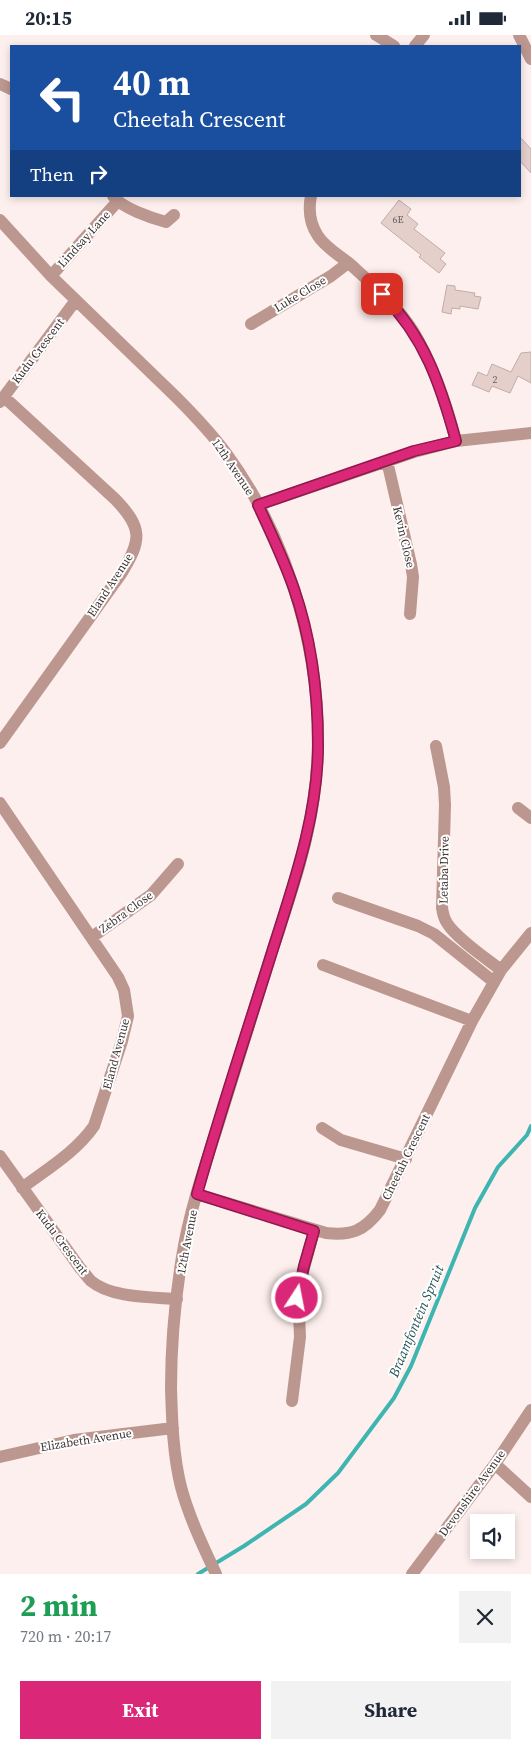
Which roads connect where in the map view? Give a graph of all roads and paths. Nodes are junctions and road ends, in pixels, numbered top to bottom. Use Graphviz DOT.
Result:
graph roads {
  1 [pos="376,35"];
  2 [pos="424,35"];
  3 [pos="519,35"];
  4 [pos="392,45"];
  5 [pos="416,45"];
  6 [pos="531,59"];
  7 [pos="311,197"];
  8 [pos="115,199"];
  9 [pos="174,215"];
  10 [pos="0,220"];
  11 [pos="348,263"];
  12 [pos="52,276"];
  13 [pos="76,300"];
  14 [pos="251,323"];
  15 [pos="2,399"];
  16 [pos="531,433"];
  17 [pos="456,441"];
  18 [pos="387,461"];
  19 [pos="258,505"];
  20 [pos="410,614"];
  21 [pos="0,743"];
  22 [pos="436,746"];
  23 [pos="0,803"];
  24 [pos="518,807"];
  25 [pos="531,819"];
  26 [pos="178,864"];
  27 [pos="338,898"];
  28 [pos="531,933"];
  29 [pos="92,937"];
  30 [pos="322,965"];
  31 [pos="501,970"];
  32 [pos="494,982"];
  33 [pos="472,1021"];
  34 [pos="322,1129"];
  35 [pos="0,1156"];
  36 [pos="406,1159"];
  37 [pos="22,1188"];
  38 [pos="197,1194"];
  39 [pos="314,1231"];
  40 [pos="176,1299"];
  41 [pos="292,1401"];
  42 [pos="531,1410"];
  43 [pos="173,1428"];
  44 [pos="0,1457"];
  45 [pos="494,1464"];
  46 [pos="531,1497"];
  47 [pos="216,1574"];
  48 [pos="412,1574"];
  1 -- 4 [label="street"];
  2 -- 5 [label="street"];
  3 -- 6 [label="street"];
  7 -- 11 [label="street"];
  8 -- 9 [label="street, Lindsay Lane"];
  8 -- 12 [label="street, Lindsay Lane"];
  10 -- 12 [label="street, 12th Avenue"];
  11 -- 14 [label="street, Luke Close"];
  11 -- 17 [label="street"];
  12 -- 13 [label="street, 12th Avenue"];
  13 -- 15 [label="street, Kudu Crescent"];
  13 -- 19 [label="street, 12th Avenue"];
  15 -- 21 [label="street, Eland Avenue"];
  16 -- 17 [label="street"];
  17 -- 18 [label="street"];
  18 -- 19 [label="street"];
  18 -- 20 [label="street, Kevin Close"];
  19 -- 38 [label="street, 12th Avenue"];
  22 -- 31 [label="street, Letaba Drive"];
  23 -- 29 [label="street, Eland Avenue"];
  24 -- 25 [label="street"];
  26 -- 29 [label="street, Zebra Close"];
  27 -- 32 [label="street"];
  28 -- 31 [label="street, Cheetah Crescent"];
  29 -- 37 [label="street, Eland Avenue"];
  30 -- 33 [label="street"];
  31 -- 32 [label="street, Cheetah Crescent"];
  32 -- 33 [label="street, Cheetah Crescent"];
  33 -- 36 [label="street, Cheetah Crescent"];
  34 -- 36 [label="street"];
  35 -- 37 [label="street, Kudu Crescent"];
  36 -- 39 [label="street, Cheetah Crescent"];
  37 -- 40 [label="street, Kudu Crescent"];
  38 -- 39 [label="street, Cheetah Crescent"];
  38 -- 40 [label="street, 12th Avenue"];
  39 -- 41 [label="street"];
  40 -- 43 [label="street, 12th Avenue"];
  42 -- 45 [label="street, Devonshire Avenue"];
  43 -- 44 [label="street, Elizabeth Avenue"];
  43 -- 47 [label="street, 12th Avenue"];
  45 -- 46 [label="street"];
  45 -- 48 [label="street, Devonshire Avenue"];
}
